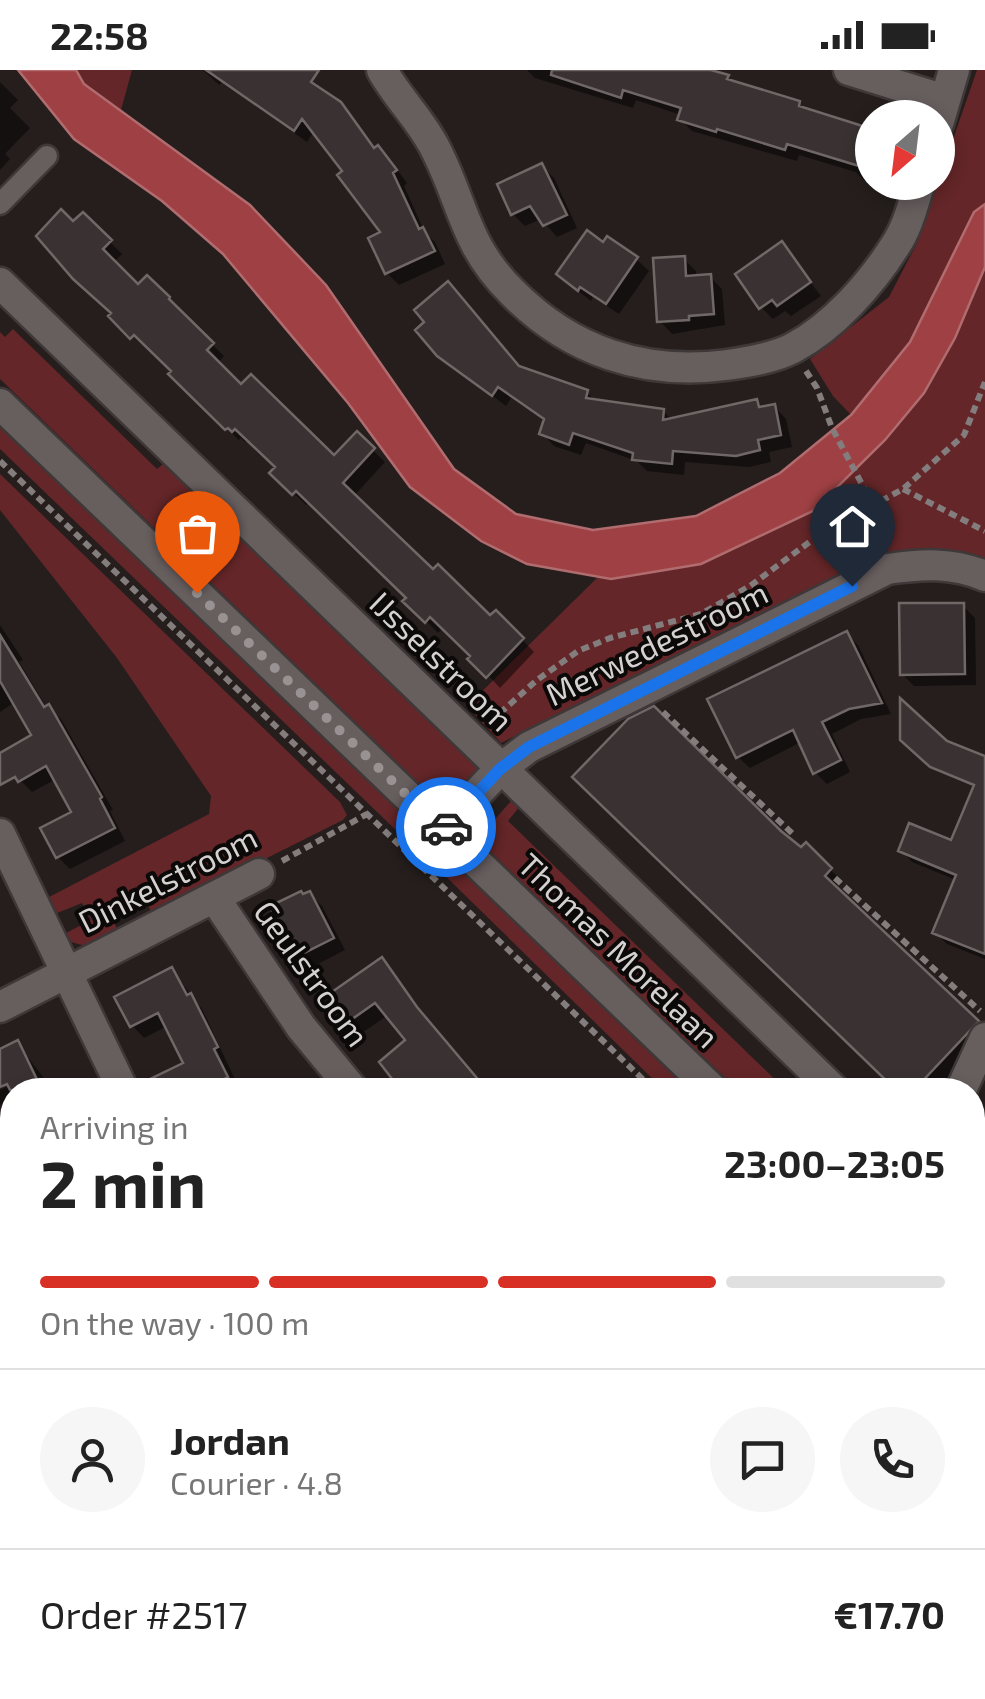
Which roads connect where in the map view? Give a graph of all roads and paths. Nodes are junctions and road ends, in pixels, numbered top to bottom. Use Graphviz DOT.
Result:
graph roads {
  1 [pos="382,70"];
  2 [pos="849,70"];
  3 [pos="954,70"];
  4 [pos="915,100"];
  5 [pos="945,100"];
  6 [pos="47,156"];
  7 [pos="915,200"];
  8 [pos="0,204"];
  9 [pos="0,283"];
  10 [pos="792,349"];
  11 [pos="985,382"];
  12 [pos="0,404"];
  13 [pos="0,460"];
  14 [pos="903,489"];
  15 [pos="874,505"];
  16 [pos="985,531"];
  17 [pos="985,576"];
  18 [pos="641,691"];
  19 [pos="471,739"];
  20 [pos="500,769"];
  21 [pos="367,814"];
  22 [pos="443,830"];
  23 [pos="0,834"];
  24 [pos="794,835"];
  25 [pos="259,874"];
  26 [pos="836,878"];
  27 [pos="214,898"];
  28 [pos="66,972"];
  29 [pos="0,1007"];
  30 [pos="985,1015"];
  31 [pos="985,1038"];
  32 [pos="117,1078"];
  33 [pos="343,1078"];
  34 [pos="642,1078"];
  35 [pos="700,1078"];
  36 [pos="822,1078"];
  37 [pos="967,1078"];
  1 -- 10 [label="street"];
  2 -- 4 [label="street"];
  3 -- 5 [label="street"];
  6 -- 8 [label="lane"];
  7 -- 10 [label="street"];
  9 -- 19 [label="street, IJsselstroom"];
  10 -- 15 [label="path"];
  11 -- 14 [label="path"];
  12 -- 22 [label="street, Thomas Morelaan"];
  13 -- 21 [label="path"];
  14 -- 15 [label="path"];
  14 -- 16 [label="path"];
  15 -- 19 [label="path"];
  17 -- 18 [label="street, Merwedestroom"];
  18 -- 20 [label="street, Merwedestroom"];
  18 -- 24 [label="path"];
  19 -- 20 [label="street, IJsselstroom"];
  20 -- 22 [label="street, Merwedestroom"];
  20 -- 36 [label="street, IJsselstroom"];
  21 -- 25 [label="path, Dinkelstroom"];
  21 -- 34 [label="path"];
  22 -- 35 [label="street, Thomas Morelaan"];
  23 -- 28 [label="street"];
  25 -- 27 [label="street, Dinkelstroom"];
  26 -- 30 [label="path"];
  27 -- 28 [label="street, Dinkelstroom"];
  27 -- 33 [label="street, Geulstroom"];
  28 -- 29 [label="street, Dinkelstroom"];
  28 -- 32 [label="street"];
  31 -- 37 [label="street"];
}
